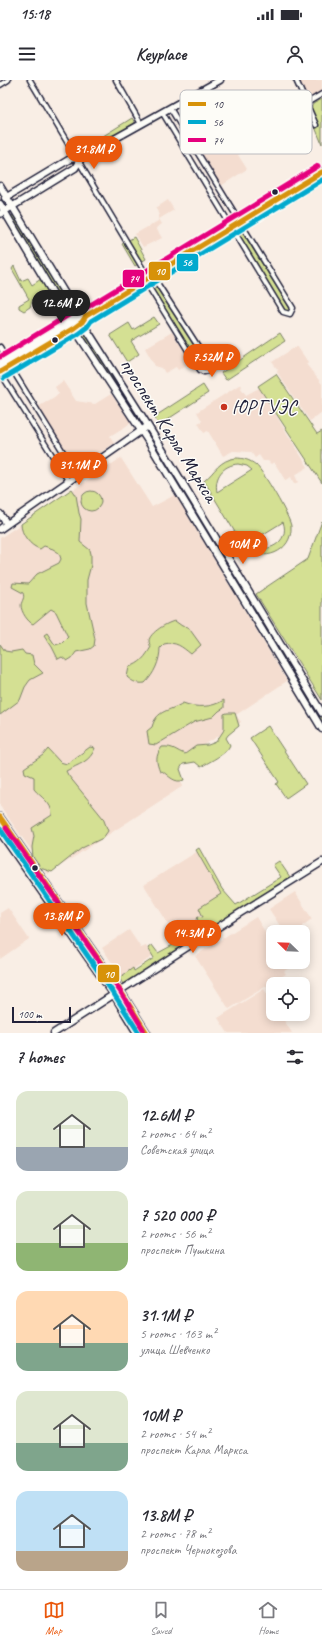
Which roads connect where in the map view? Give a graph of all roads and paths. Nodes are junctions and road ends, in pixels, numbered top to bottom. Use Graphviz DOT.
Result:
graph roads {
  1 [pos="8,80"];
  2 [pos="30,80"];
  3 [pos="116,80"];
  4 [pos="220,80"];
  5 [pos="296,80"];
  6 [pos="0,85"];
  7 [pos="202,90"];
  8 [pos="301,90"];
  9 [pos="322,94"];
  10 [pos="312,100"];
  11 [pos="180,102"];
  12 [pos="170,108"];
  13 [pos="162,112"];
  14 [pos="312,115"];
  15 [pos="141,124"];
  16 [pos="180,125"];
  17 [pos="316,125"];
  18 [pos="180,142"];
  19 [pos="187,154"];
  20 [pos="198,154"];
  21 [pos="79,159"];
  22 [pos="322,172"];
  23 [pos="0,186"];
  24 [pos="7,197"];
  25 [pos="0,203"];
  26 [pos="12,206"];
  27 [pos="2,212"];
  28 [pos="239,222"];
  29 [pos="231,227"];
  30 [pos="143,268"];
  31 [pos="152,276"];
  32 [pos="144,280"];
  33 [pos="82,318"];
  34 [pos="72,325"];
  35 [pos="0,348"];
  36 [pos="9,363"];
  37 [pos="0,365"];
  38 [pos="0,372"];
  39 [pos="148,426"];
  40 [pos="142,431"];
  41 [pos="78,476"];
  42 [pos="70,482"];
  43 [pos="0,514"];
  44 [pos="7,524"];
  45 [pos="0,529"];
  46 [pos="322,713"];
  47 [pos="322,729"];
  48 [pos="0,817"];
  49 [pos="0,832"];
  50 [pos="322,862"];
  51 [pos="120,990"];
  52 [pos="114,995"];
  53 [pos="54,1033"];
  54 [pos="137,1033"];
  55 [pos="147,1033"];
  1 -- 6 [label="street"];
  2 -- 21 [label="street"];
  3 -- 15 [label="street"];
  4 -- 7 [label="main road"];
  5 -- 8 [label="street"];
  9 -- 10 [label="street"];
  11 -- 12 [label="main road"];
  12 -- 13 [label="main road"];
  12 -- 16 [label="street"];
  13 -- 15 [label="main road"];
  13 -- 18 [label="street"];
  14 -- 17 [label="street"];
  15 -- 21 [label="main road"];
  19 -- 29 [label="street"];
  20 -- 28 [label="street"];
  21 -- 24 [label="main road"];
  21 -- 26 [label="main road"];
  21 -- 30 [label="street"];
  22 -- 28 [label="main road"];
  23 -- 24 [label="main road, проспект Карла Маркса"];
  24 -- 25 [label="main road"];
  24 -- 26 [label="main road, проспект Карла Маркса"];
  25 -- 27 [label="main road, проспект Карла Маркса"];
  26 -- 27 [label="main road"];
  26 -- 33 [label="main road, проспект Карла Маркса"];
  27 -- 34 [label="main road, проспект Карла Маркса"];
  28 -- 29 [label="main road"];
  28 -- 29 [label="street"];
  29 -- 31 [label="main road"];
  30 -- 31 [label="street"];
  30 -- 32 [label="street"];
  31 -- 32 [label="main road"];
  31 -- 32 [label="street"];
  32 -- 33 [label="main road"];
  33 -- 34 [label="main road"];
  33 -- 39 [label="main road, проспект Карла Маркса"];
  34 -- 36 [label="main road"];
  34 -- 40 [label="main road, проспект Карла Маркса"];
  35 -- 36 [label="street"];
  36 -- 37 [label="main road"];
  36 -- 38 [label="main road"];
  36 -- 41 [label="street"];
  38 -- 42 [label="street"];
  39 -- 40 [label="main road"];
  39 -- 46 [label="main road, проспект Карла Маркса"];
  40 -- 41 [label="main road"];
  40 -- 47 [label="main road, проспект Карла Маркса"];
  41 -- 42 [label="main road"];
  42 -- 44 [label="main road"];
  43 -- 44 [label="main road"];
  44 -- 45 [label="main road"];
  48 -- 51 [label="main road"];
  49 -- 52 [label="main road"];
  50 -- 51 [label="main road"];
  51 -- 52 [label="main road"];
  51 -- 55 [label="main road"];
  52 -- 53 [label="main road"];
  52 -- 54 [label="main road"];
}
